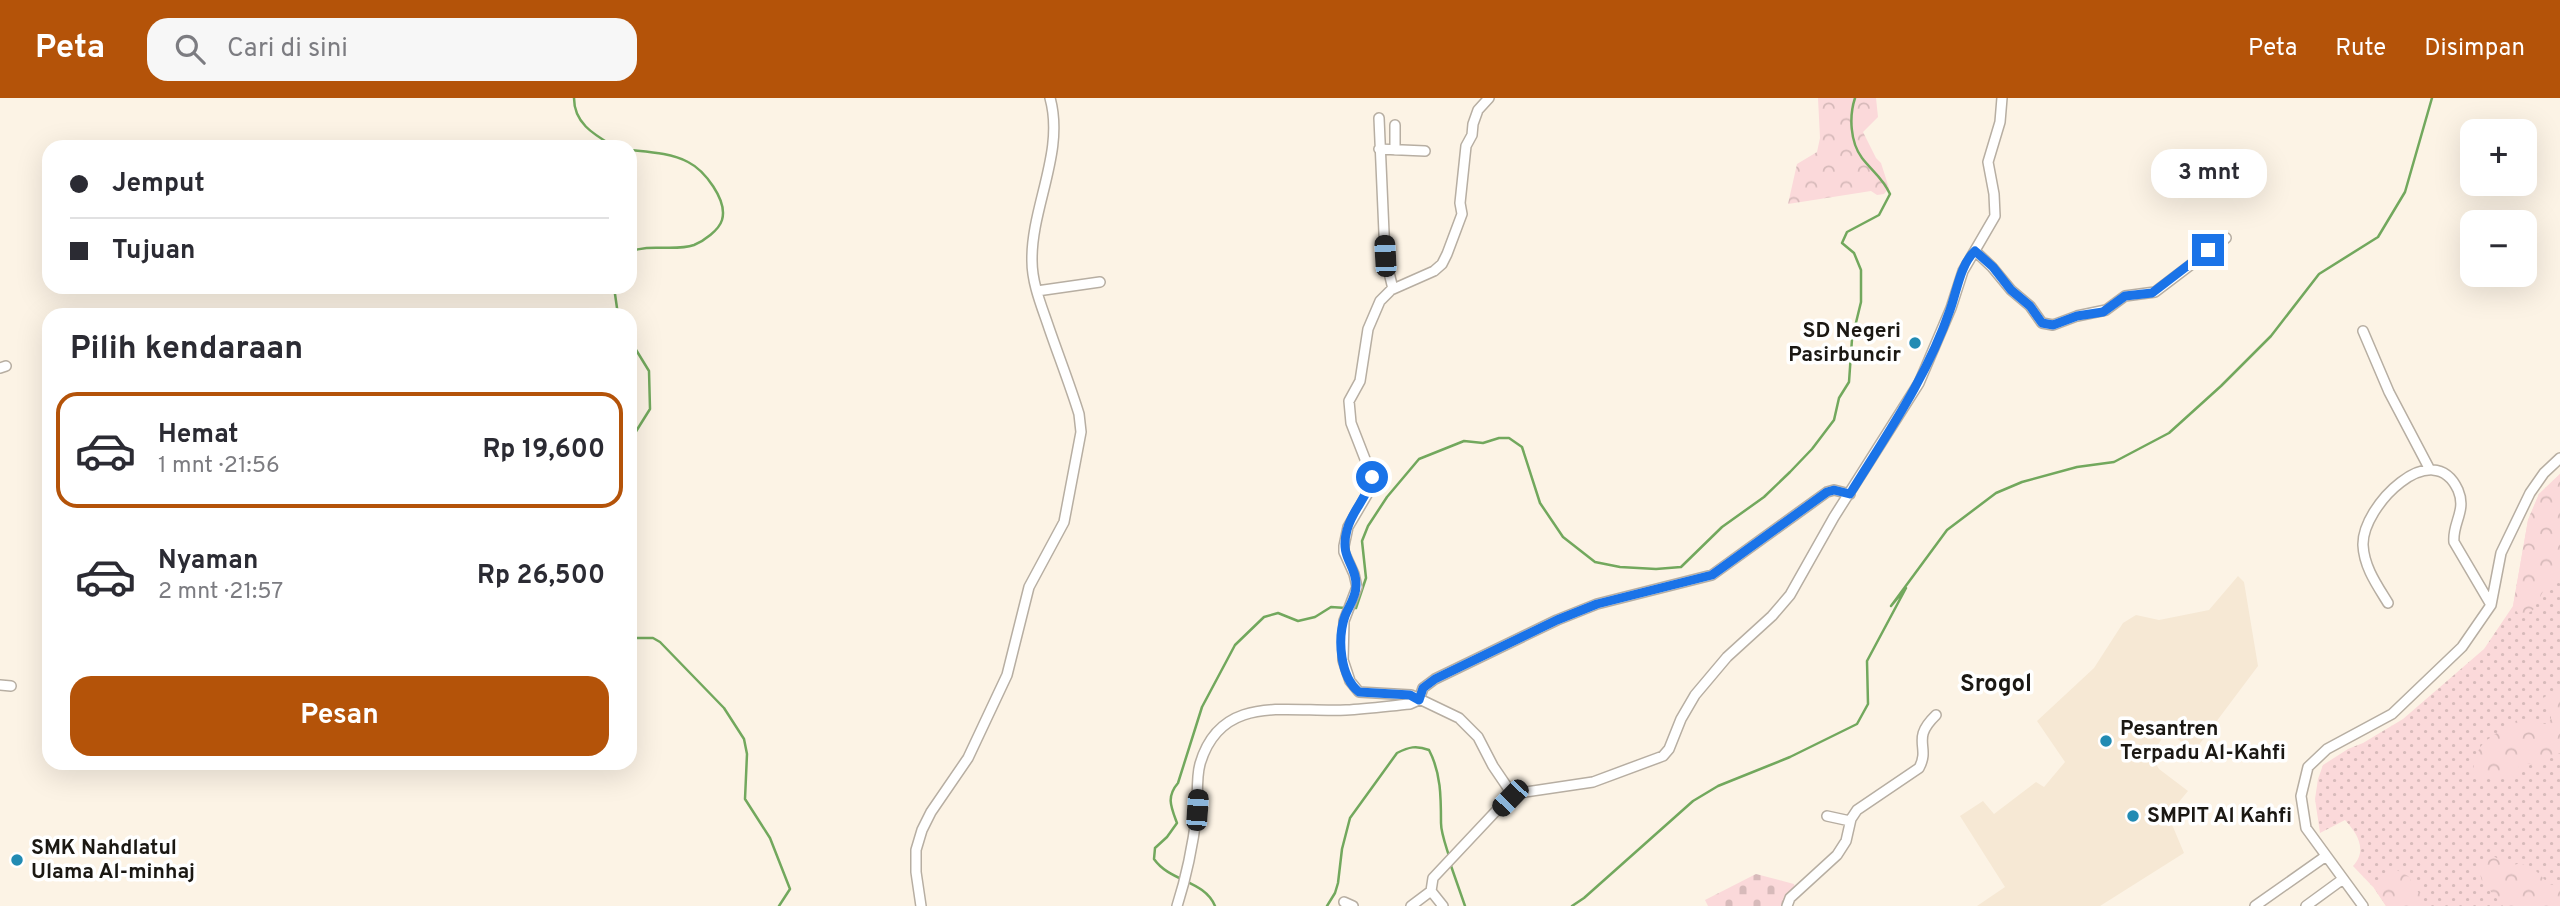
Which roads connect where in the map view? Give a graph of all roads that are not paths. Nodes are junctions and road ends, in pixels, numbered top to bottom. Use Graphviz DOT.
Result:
graph roads {
  1 [pos="1050,98"];
  2 [pos="1489,98"];
  3 [pos="2002,98"];
  4 [pos="1379,118"];
  5 [pos="1395,125"];
  6 [pos="1379,149"];
  7 [pos="1395,150"];
  8 [pos="1425,151"];
  9 [pos="2226,238"];
  10 [pos="1975,251"];
  11 [pos="1100,282"];
  12 [pos="1392,289"];
  13 [pos="1037,291"];
  14 [pos="2363,331"];
  15 [pos="2560,458"];
  16 [pos="2429,468"];
  17 [pos="1850,494"];
  18 [pos="2388,603"];
  19 [pos="2491,605"];
  20 [pos="0,685"];
  21 [pos="11,686"];
  22 [pos="1419,700"];
  23 [pos="1936,715"];
  24 [pos="1512,794"];
  25 [pos="1827,816"];
  26 [pos="1850,821"];
  27 [pos="2326,856"];
  28 [pos="2343,879"];
  29 [pos="1431,891"];
  30 [pos="921,906"];
  31 [pos="1177,906"];
  32 [pos="1411,906"];
  33 [pos="1443,906"];
  34 [pos="1787,906"];
  35 [pos="2255,906"];
  36 [pos="2306,906"];
  37 [pos="2363,906"];
  1 -- 13 [label="street"];
  2 -- 12 [label="street"];
  3 -- 10 [label="street"];
  4 -- 6 [label="street"];
  5 -- 7 [label="street"];
  6 -- 7 [label="street"];
  6 -- 12 [label="street"];
  7 -- 8 [label="street"];
  9 -- 10 [label="street"];
  10 -- 17 [label="street"];
  11 -- 13 [label="street"];
  12 -- 22 [label="street"];
  13 -- 30 [label="street"];
  14 -- 16 [label="street"];
  15 -- 19 [label="street"];
  16 -- 18 [label="street"];
  16 -- 19 [label="street"];
  17 -- 22 [label="street"];
  17 -- 24 [label="street"];
  19 -- 27 [label="street"];
  20 -- 21 [label="street"];
  22 -- 24 [label="street"];
  22 -- 31 [label="street"];
  23 -- 26 [label="street"];
  24 -- 29 [label="street"];
  25 -- 26 [label="street"];
  26 -- 34 [label="street"];
  27 -- 28 [label="street"];
  27 -- 35 [label="street"];
  28 -- 36 [label="street"];
  28 -- 37 [label="street"];
  29 -- 32 [label="street"];
  29 -- 33 [label="street"];
}
